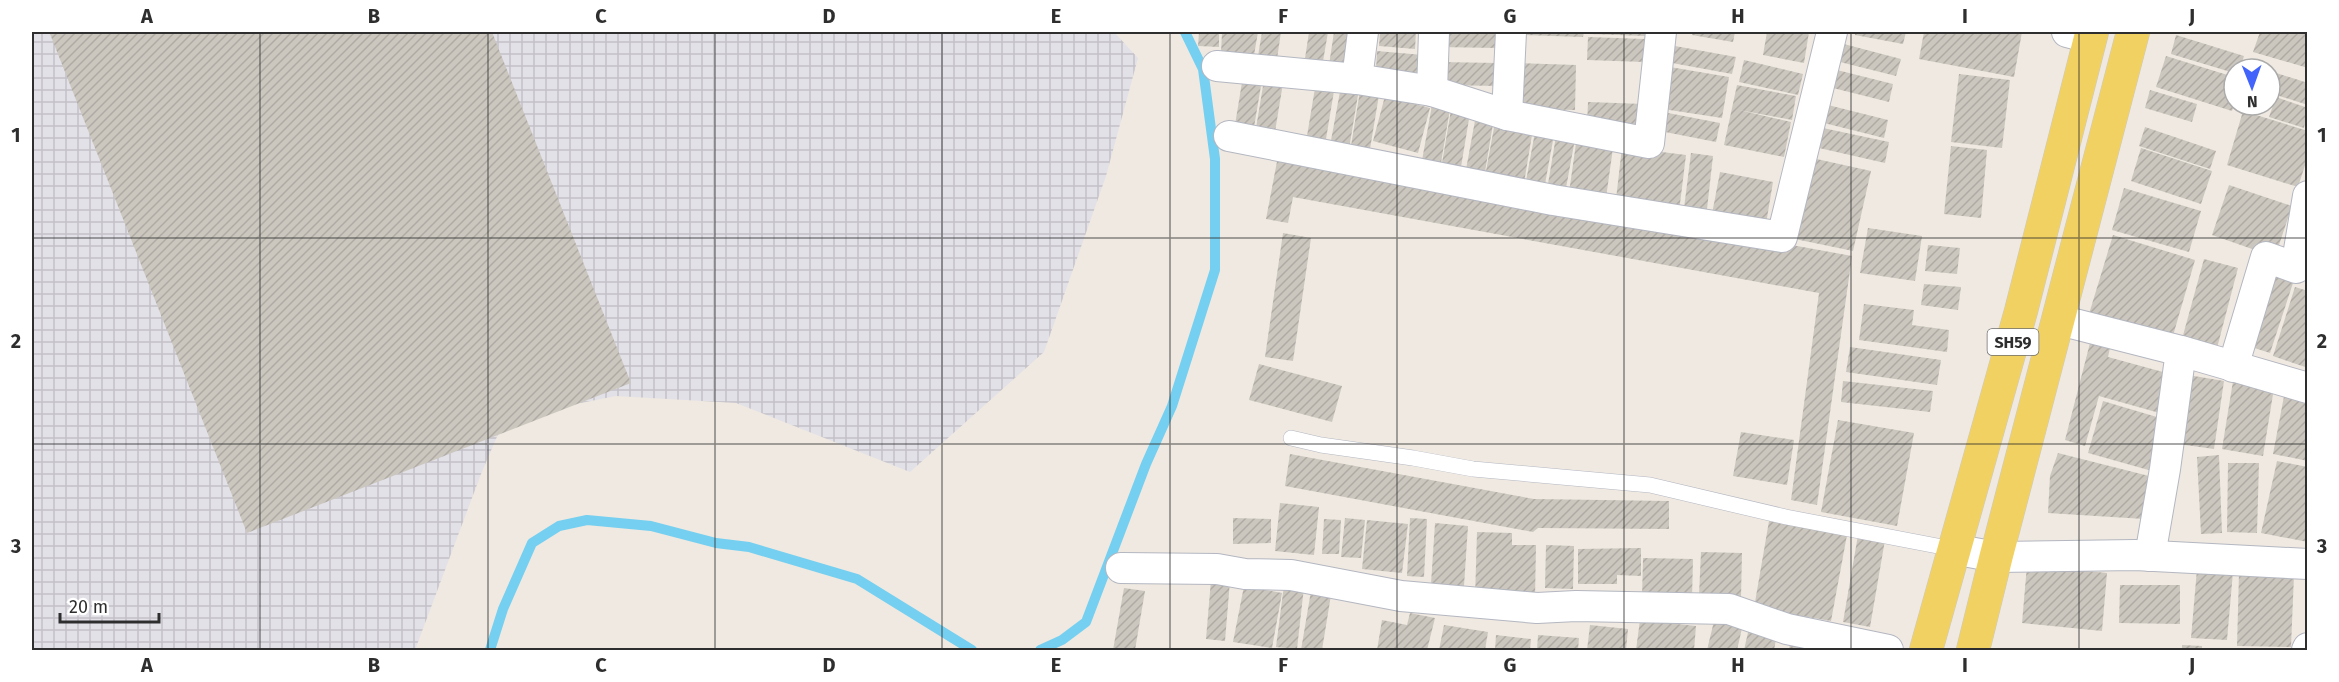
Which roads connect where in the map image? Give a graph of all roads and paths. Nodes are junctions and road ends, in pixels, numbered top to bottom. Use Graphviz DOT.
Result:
graph roads {
  1 [pos="1363,32"];
  2 [pos="1434,32"];
  3 [pos="1511,32"];
  4 [pos="1660,32"];
  5 [pos="1832,32"];
  6 [pos="2133,32"];
  7 [pos="2083,34"];
  8 [pos="1217,66"];
  9 [pos="1357,79"];
  10 [pos="1432,91"];
  11 [pos="1507,115"];
  12 [pos="1229,136"];
  13 [pos="2307,196"];
  14 [pos="2059,320"];
  15 [pos="2181,351"];
  16 [pos="2233,367"];
  17 [pos="2307,388"];
  18 [pos="1291,438"];
  19 [pos="1953,549"];
  20 [pos="2150,556"];
  21 [pos="1996,557"];
  22 [pos="2307,564"];
  23 [pos="1121,568"];
  24 [pos="1784,640"];
  25 [pos="1888,651"];
  26 [pos="1926,651"];
  27 [pos="1973,651"];
  1 -- 9 [label="street"];
  2 -- 10 [label="street"];
  3 -- 11 [label="street"];
  4 -- 11 [label="street"];
  5 -- 12 [label="street"];
  6 -- 14 [label="main road, SH59"];
  7 -- 19 [label="main road, SH59"];
  8 -- 9 [label="street"];
  9 -- 10 [label="street"];
  10 -- 11 [label="street"];
  13 -- 16 [label="street"];
  14 -- 15 [label="street"];
  14 -- 21 [label="main road, SH59"];
  15 -- 16 [label="street"];
  15 -- 20 [label="street"];
  16 -- 17 [label="street"];
  18 -- 19 [label="lane"];
  19 -- 21 [label="street"];
  19 -- 26 [label="main road, SH59"];
  20 -- 21 [label="street"];
  20 -- 22 [label="street"];
  21 -- 27 [label="main road, SH59"];
  23 -- 24 [label="street"];
  24 -- 25 [label="street"];
}
